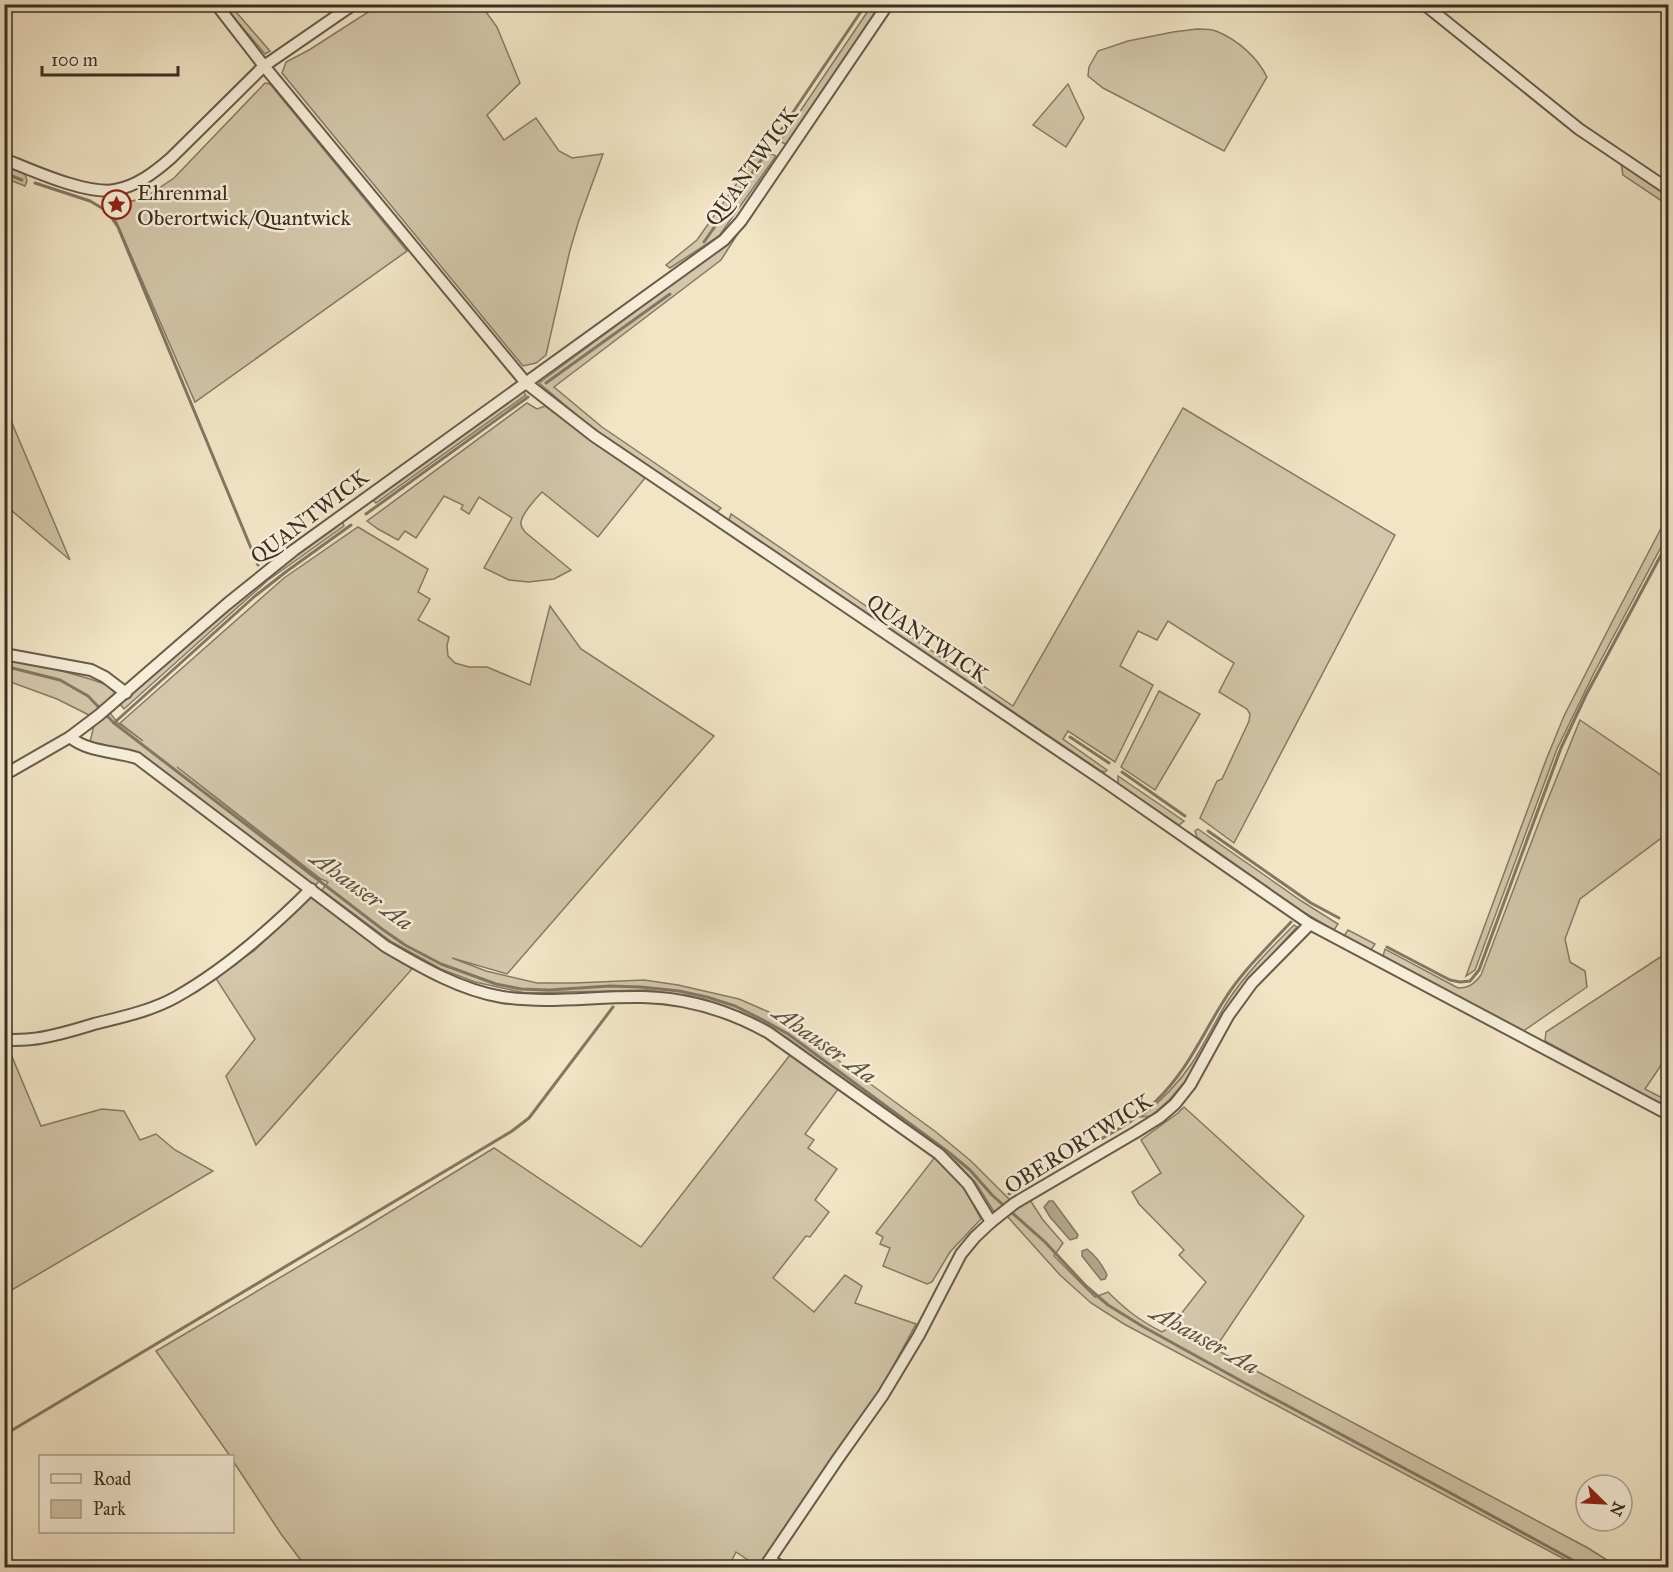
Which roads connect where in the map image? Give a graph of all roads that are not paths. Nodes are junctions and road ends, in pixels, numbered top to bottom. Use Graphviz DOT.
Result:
graph roads {
  1 [pos="216,4"];
  2 [pos="354,4"];
  3 [pos="888,4"];
  4 [pos="1424,4"];
  5 [pos="264,66"];
  6 [pos="4,159"];
  7 [pos="1668,189"];
  8 [pos="526,383"];
  9 [pos="4,654"];
  10 [pos="126,693"];
  11 [pos="70,737"];
  12 [pos="4,775"];
  13 [pos="311,889"];
  14 [pos="1310,924"];
  15 [pos="4,1040"];
  16 [pos="1668,1114"];
  17 [pos="991,1222"];
  18 [pos="767,1564"];
  19 [pos="783,1568"];
  1 -- 5 [label="street, QUANTWICK"];
  2 -- 5 [label="street"];
  3 -- 8 [label="street, QUANTWICK"];
  4 -- 7 [label="street"];
  5 -- 6 [label="street"];
  5 -- 8 [label="street, QUANTWICK"];
  8 -- 10 [label="street, QUANTWICK"];
  8 -- 14 [label="street, QUANTWICK"];
  9 -- 10 [label="street"];
  10 -- 11 [label="street, QUANTWICK"];
  11 -- 12 [label="street, QUANTWICK"];
  11 -- 13 [label="street"];
  13 -- 15 [label="street"];
  13 -- 17 [label="street"];
  14 -- 16 [label="street"];
  14 -- 17 [label="street, OBERORTWICK"];
  17 -- 18 [label="street, OBERORTWICK"];
  18 -- 19 [label="street, OBERORTWICK"];
}
